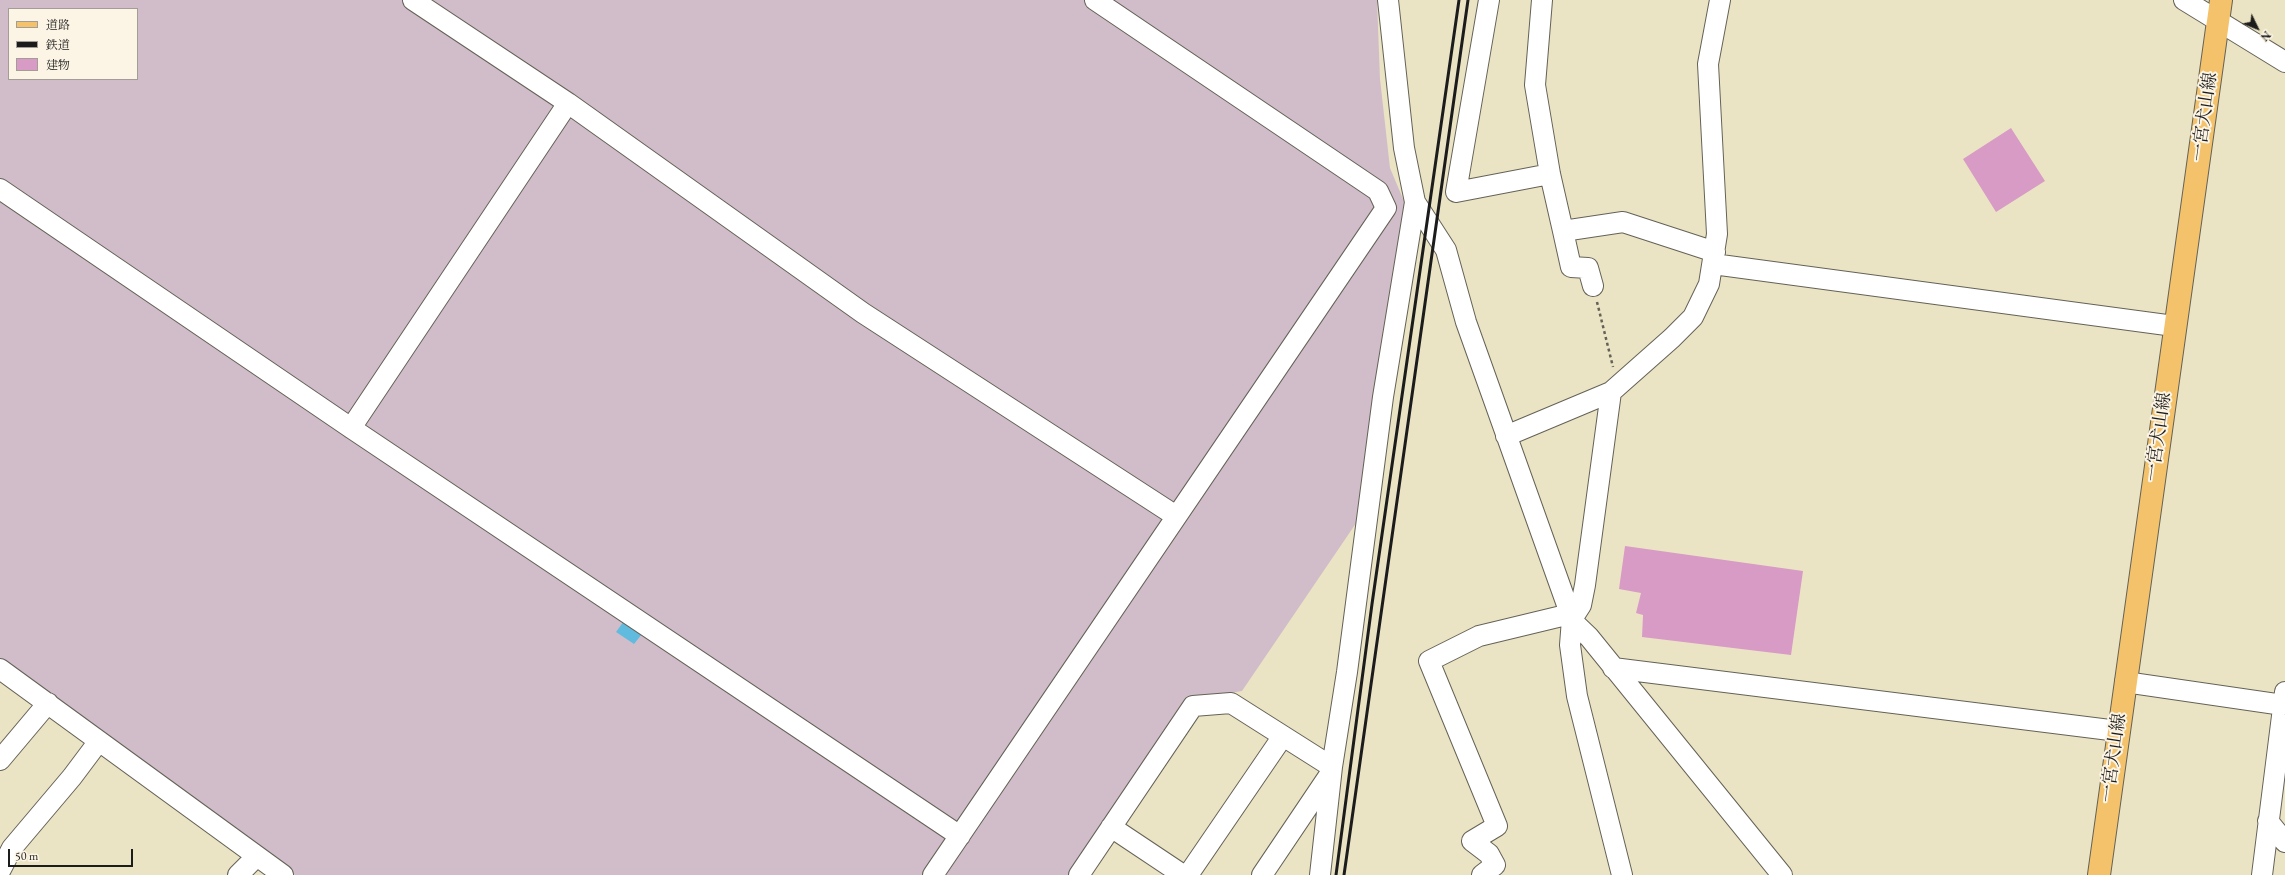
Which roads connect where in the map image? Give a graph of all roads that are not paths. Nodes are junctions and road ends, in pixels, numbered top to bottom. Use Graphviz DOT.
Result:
graph roads {
  1 [pos="413,0"];
  2 [pos="1095,0"];
  3 [pos="1388,0"];
  4 [pos="1489,0"];
  5 [pos="1542,0"];
  6 [pos="1720,0"];
  7 [pos="2184,0"];
  8 [pos="2220,10"];
  9 [pos="2285,62"];
  10 [pos="568,103"];
  11 [pos="1550,174"];
  12 [pos="0,189"];
  13 [pos="1414,202"];
  14 [pos="1563,231"];
  15 [pos="1714,258"];
  16 [pos="1593,286"];
  17 [pos="2174,326"];
  18 [pos="1614,389"];
  19 [pos="351,428"];
  20 [pos="1506,436"];
  21 [pos="1176,516"];
  22 [pos="1572,619"];
  23 [pos="1613,668"];
  24 [pos="0,669"];
  25 [pos="2125,682"];
  26 [pos="2284,698"];
  27 [pos="48,703"];
  28 [pos="2118,731"];
  29 [pos="1283,736"];
  30 [pos="99,741"];
  31 [pos="0,760"];
  32 [pos="1332,770"];
  33 [pos="2268,821"];
  34 [pos="1111,827"];
  35 [pos="960,836"];
  36 [pos="2285,842"];
  37 [pos="256,856"];
  38 [pos="1157,868"];
  39 [pos="0,871"];
  40 [pos="238,875"];
  41 [pos="283,875"];
  42 [pos="934,875"];
  43 [pos="1079,875"];
  44 [pos="1183,875"];
  45 [pos="1188,875"];
  46 [pos="1262,875"];
  47 [pos="1320,875"];
  48 [pos="1482,875"];
  49 [pos="1622,875"];
  50 [pos="1782,875"];
  51 [pos="2099,875"];
  52 [pos="2262,875"];
  1 -- 10 [label="street"];
  2 -- 21 [label="street"];
  3 -- 13 [label="street"];
  4 -- 11 [label="street"];
  5 -- 11 [label="street"];
  6 -- 15 [label="street"];
  7 -- 8 [label="street"];
  8 -- 9 [label="street"];
  8 -- 17 [label="main road, 一宮犬山線"];
  10 -- 19 [label="street"];
  10 -- 21 [label="street"];
  11 -- 14 [label="street"];
  12 -- 19 [label="street"];
  13 -- 20 [label="street"];
  13 -- 32 [label="street"];
  14 -- 15 [label="street"];
  14 -- 16 [label="street"];
  15 -- 17 [label="street"];
  15 -- 18 [label="street"];
  17 -- 25 [label="main road, 一宮犬山線"];
  18 -- 20 [label="street"];
  18 -- 22 [label="street"];
  19 -- 35 [label="street"];
  20 -- 22 [label="street"];
  21 -- 35 [label="street"];
  22 -- 23 [label="street"];
  22 -- 48 [label="street"];
  22 -- 49 [label="street"];
  23 -- 28 [label="street"];
  23 -- 50 [label="street"];
  24 -- 27 [label="street"];
  25 -- 26 [label="street"];
  25 -- 28 [label="main road, 一宮犬山線"];
  26 -- 33 [label="street"];
  27 -- 30 [label="street"];
  27 -- 31 [label="street"];
  28 -- 51 [label="main road, 一宮犬山線"];
  29 -- 32 [label="street"];
  29 -- 34 [label="street"];
  29 -- 45 [label="street"];
  30 -- 37 [label="street"];
  30 -- 39 [label="street"];
  32 -- 46 [label="street"];
  32 -- 47 [label="street"];
  33 -- 36 [label="street"];
  33 -- 52 [label="street"];
  34 -- 38 [label="street"];
  34 -- 43 [label="street"];
  35 -- 42 [label="street"];
  37 -- 40 [label="street"];
  37 -- 41 [label="street"];
  38 -- 44 [label="street"];
}
